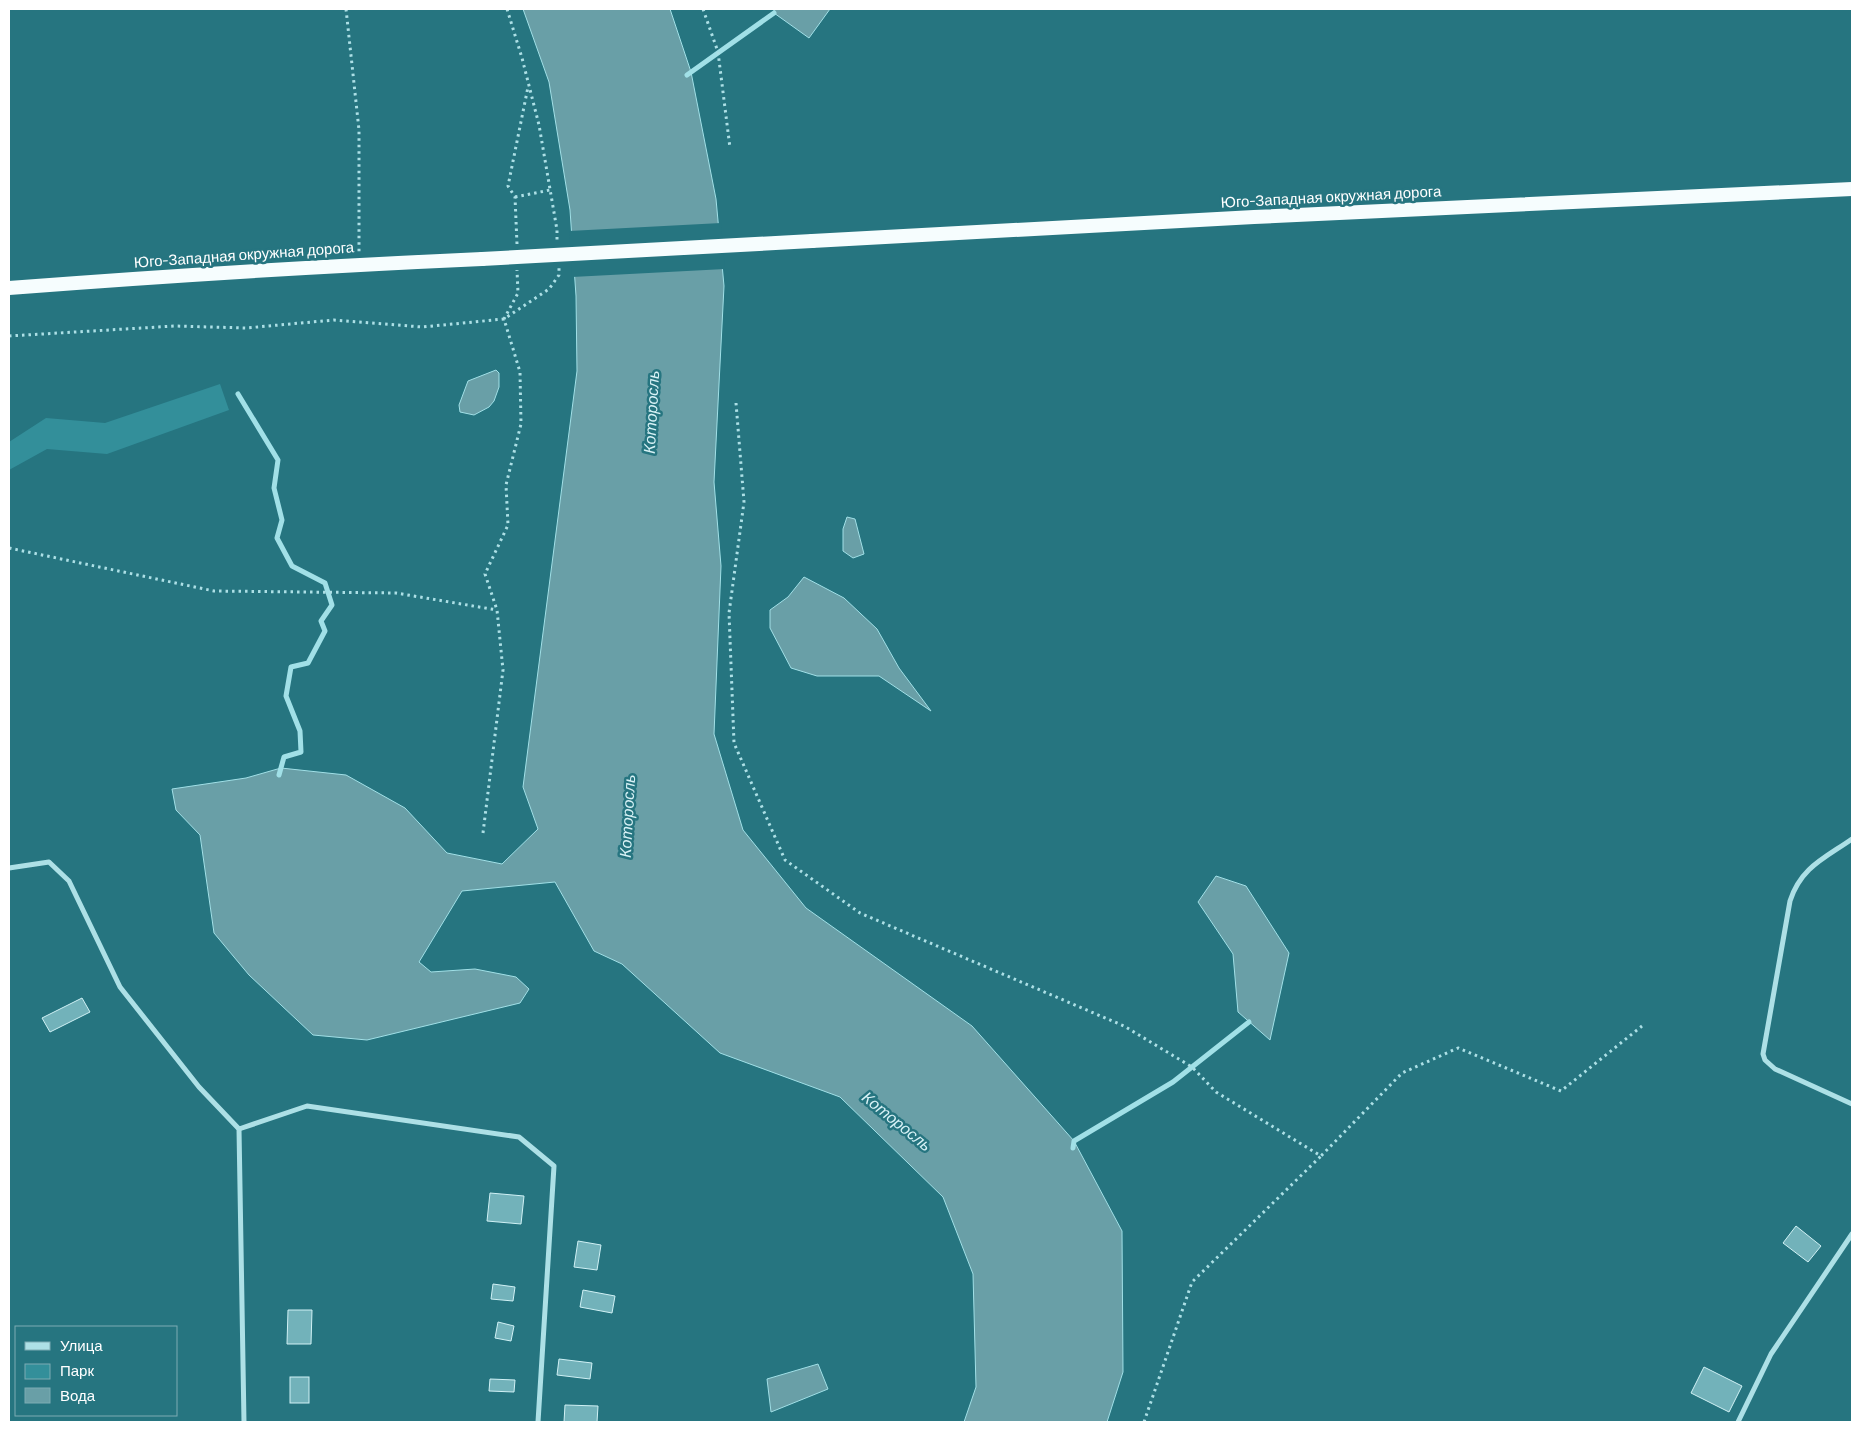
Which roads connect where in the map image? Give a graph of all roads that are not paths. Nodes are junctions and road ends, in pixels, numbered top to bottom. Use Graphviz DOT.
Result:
graph roads {
  1 [pos="1852,189"];
  2 [pos="9,288"];
  3 [pos="1852,838"];
  4 [pos="9,868"];
  5 [pos="1852,1104"];
  6 [pos="239,1129"];
  7 [pos="1852,1234"];
  8 [pos="244,1422"];
  9 [pos="538,1422"];
  10 [pos="1738,1422"];
  1 -- 2 [label="highway, Юго-Западная окружная дорога, bridge"];
  3 -- 5 [label="street"];
  4 -- 6 [label="street"];
  6 -- 8 [label="street"];
  6 -- 9 [label="street"];
  7 -- 10 [label="street"];
}
